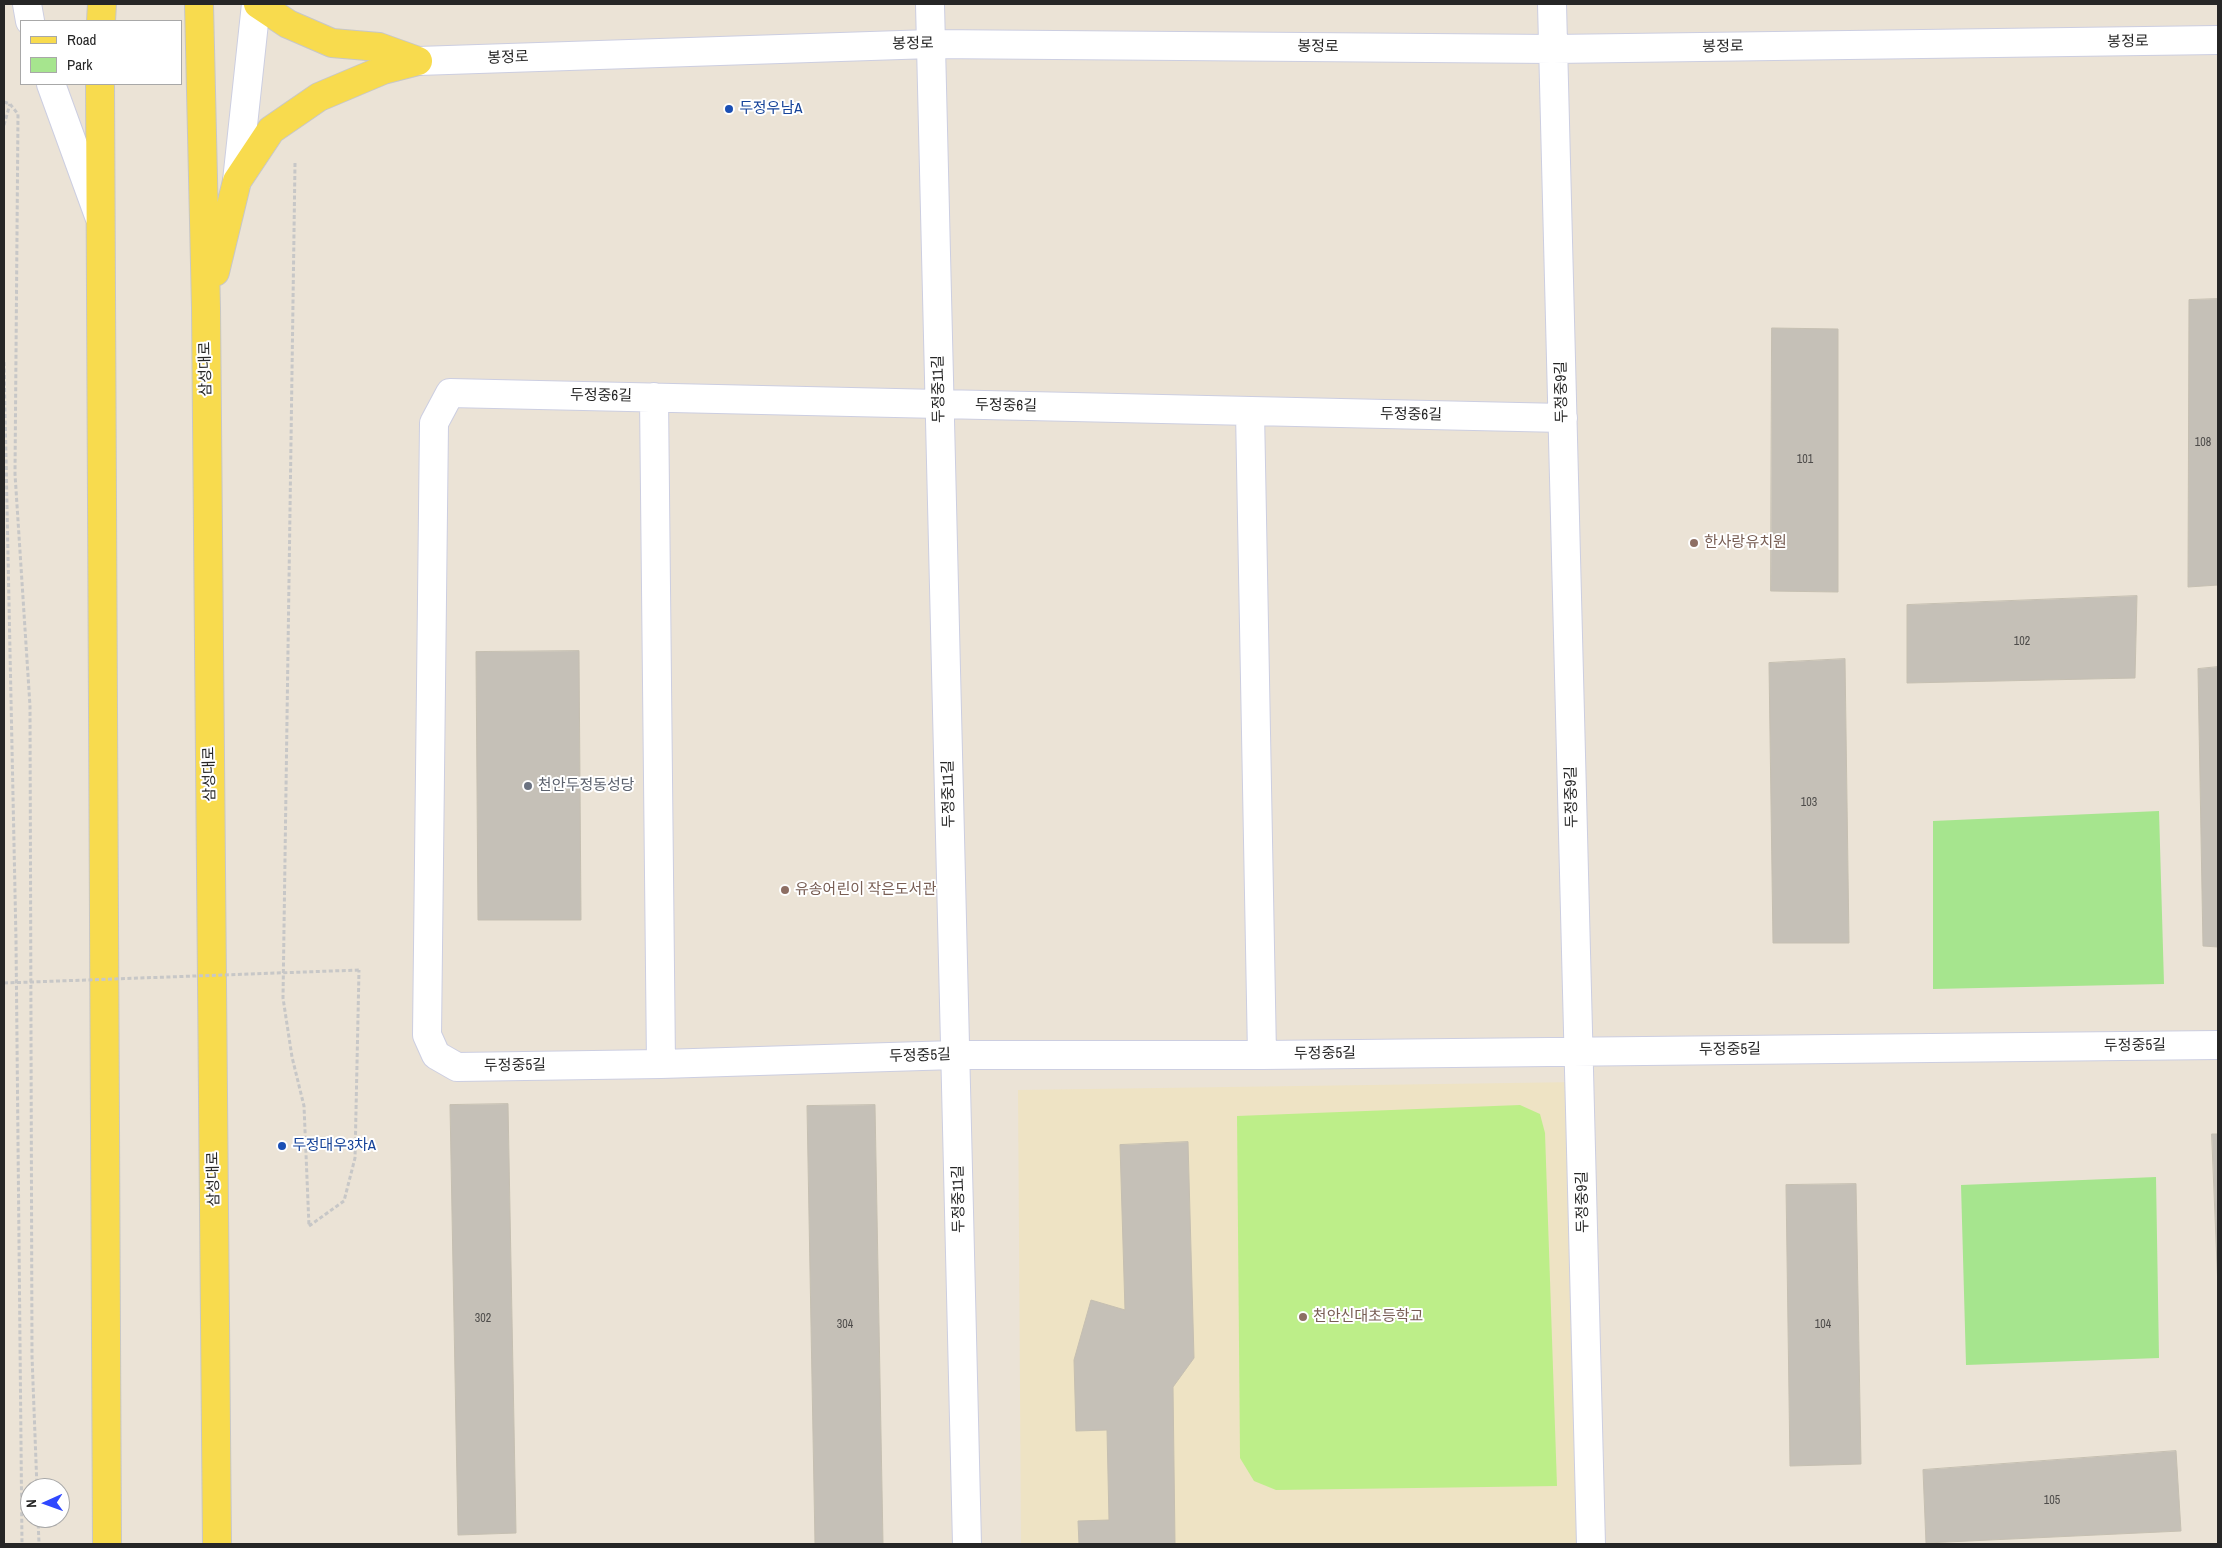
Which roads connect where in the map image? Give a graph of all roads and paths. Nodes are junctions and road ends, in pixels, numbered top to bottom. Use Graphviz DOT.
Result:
graph roads {
  1 [pos="27,4"];
  2 [pos="102,4"];
  3 [pos="199,4"];
  4 [pos="257,4"];
  5 [pos="930,4"];
  6 [pos="1552,4"];
  7 [pos="30,20"];
  8 [pos="101,20"];
  9 [pos="2218,40"];
  10 [pos="931,44"];
  11 [pos="1553,49"];
  12 [pos="418,61"];
  13 [pos="51,85"];
  14 [pos="100,85"];
  15 [pos="4,102"];
  16 [pos="10,104"];
  17 [pos="4,125"];
  18 [pos="295,163"];
  19 [pos="238,181"];
  20 [pos="100,219"];
  21 [pos="206,308"];
  22 [pos="4,362"];
  23 [pos="654,397"];
  24 [pos="939,404"];
  25 [pos="1250,411"];
  26 [pos="1563,418"];
  27 [pos="4,983"];
  28 [pos="2218,1045"];
  29 [pos="1579,1051"];
  30 [pos="436,1055"];
  31 [pos="955,1055"];
  32 [pos="1262,1055"];
  33 [pos="661,1064"];
  34 [pos="37,1478"];
  35 [pos="38,1528"];
  36 [pos="22,1544"];
  37 [pos="39,1544"];
  38 [pos="107,1544"];
  39 [pos="217,1544"];
  40 [pos="967,1544"];
  41 [pos="1591,1544"];
  1 -- 7 [label="street"];
  2 -- 8 [label="main road"];
  3 -- 21 [label="main road, 삼성대로"];
  4 -- 12 [label="main road"];
  4 -- 19 [label="street"];
  5 -- 10 [label="street, 두정중11길"];
  6 -- 11 [label="street, 두정중9길"];
  9 -- 11 [label="street, 봉정로"];
  10 -- 11 [label="street, 봉정로"];
  10 -- 12 [label="street, 봉정로"];
  10 -- 24 [label="street, 두정중11길"];
  11 -- 26 [label="street, 두정중9길"];
  12 -- 19 [label="main road"];
  13 -- 20 [label="street"];
  14 -- 20 [label="main road"];
  15 -- 16 [label="path"];
  16 -- 17 [label="path"];
  16 -- 34 [label="path"];
  18 -- 27 [label="path, bridge"];
  19 -- 21 [label="main road"];
  20 -- 38 [label="main road"];
  21 -- 39 [label="main road, 삼성대로"];
  22 -- 36 [label="path"];
  23 -- 24 [label="street, 두정중6길"];
  23 -- 30 [label="street, 두정중6길"];
  23 -- 33 [label="street"];
  24 -- 25 [label="street, 두정중6길"];
  24 -- 31 [label="street, 두정중11길"];
  25 -- 26 [label="street, 두정중6길"];
  25 -- 32 [label="street"];
  26 -- 29 [label="street, 두정중9길"];
  28 -- 29 [label="street, 두정중5길"];
  29 -- 32 [label="street, 두정중5길"];
  29 -- 41 [label="street, 두정중9길"];
  30 -- 33 [label="street, 두정중5길"];
  31 -- 32 [label="street, 두정중5길"];
  31 -- 33 [label="street, 두정중5길"];
  31 -- 40 [label="street, 두정중11길"];
  35 -- 37 [label="path"];
}
